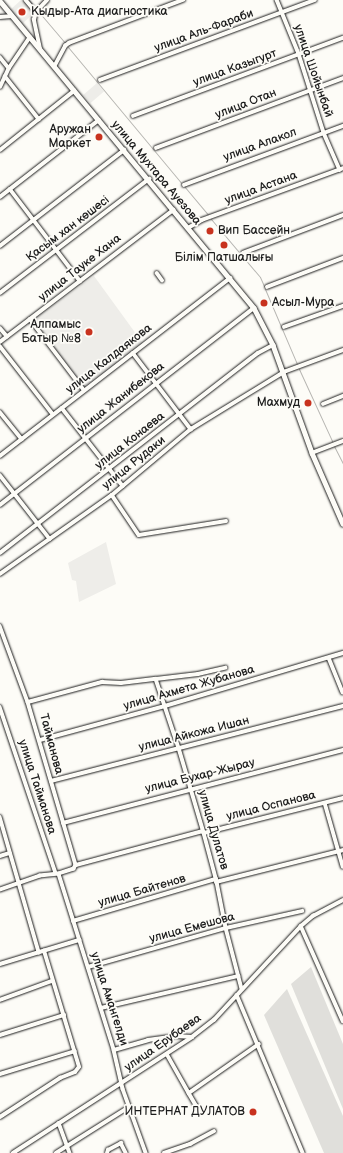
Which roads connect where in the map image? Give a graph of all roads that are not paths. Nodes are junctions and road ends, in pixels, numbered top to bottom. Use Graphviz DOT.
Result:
graph roads {
  1 [pos="26,0"];
  2 [pos="183,0"];
  3 [pos="277,0"];
  4 [pos="315,0"];
  5 [pos="0,1"];
  6 [pos="46,1"];
  7 [pos="37,11"];
  8 [pos="282,13"];
  9 [pos="12,16"];
  10 [pos="0,17"];
  11 [pos="30,37"];
  12 [pos="343,38"];
  13 [pos="40,50"];
  14 [pos="299,54"];
  15 [pos="0,57"];
  16 [pos="54,67"];
  17 [pos="9,68"];
  18 [pos="5,76"];
  19 [pos="343,78"];
  20 [pos="100,80"];
  21 [pos="0,87"];
  22 [pos="310,90"];
  23 [pos="74,91"];
  24 [pos="133,116"];
  25 [pos="39,119"];
  26 [pos="99,120"];
  27 [pos="343,126"];
  28 [pos="324,133"];
  29 [pos="156,148"];
  30 [pos="0,150"];
  31 [pos="124,150"];
  32 [pos="342,169"];
  33 [pos="148,179"];
  34 [pos="184,185"];
  35 [pos="10,189"];
  36 [pos="0,197"];
  37 [pos="173,210"];
  38 [pos="343,215"];
  39 [pos="33,221"];
  40 [pos="188,228"];
  41 [pos="0,246"];
  42 [pos="57,250"];
  43 [pos="243,253"];
  44 [pos="343,258"];
  45 [pos="157,273"];
  46 [pos="230,278"];
  47 [pos="162,280"];
  48 [pos="80,281"];
  49 [pos="267,287"];
  50 [pos="0,294"];
  51 [pos="343,306"];
  52 [pos="254,308"];
  53 [pos="30,319"];
  54 [pos="284,327"];
  55 [pos="0,328"];
  56 [pos="7,336"];
  57 [pos="0,342"];
  58 [pos="273,345"];
  59 [pos="0,346"];
  60 [pos="343,350"];
  61 [pos="133,353"];
  62 [pos="284,372"];
  63 [pos="156,383"];
  64 [pos="84,390"];
  65 [pos="343,396"];
  66 [pos="323,404"];
  67 [pos="62,408"];
  68 [pos="0,412"];
  69 [pos="53,414"];
  70 [pos="180,414"];
  71 [pos="191,429"];
  72 [pos="86,438"];
  73 [pos="22,440"];
  74 [pos="343,440"];
  75 [pos="312,453"];
  76 [pos="0,456"];
  77 [pos="110,469"];
  78 [pos="0,476"];
  79 [pos="123,486"];
  80 [pos="15,494"];
  81 [pos="112,495"];
  82 [pos="0,505"];
  83 [pos="226,521"];
  84 [pos="38,524"];
  85 [pos="343,524"];
  86 [pos="50,539"];
  87 [pos="0,553"];
  88 [pos="0,574"];
  89 [pos="0,626"];
  90 [pos="2,636"];
  91 [pos="343,653"];
  92 [pos="329,658"];
  93 [pos="226,668"];
  94 [pos="156,680"];
  95 [pos="343,692"];
  96 [pos="28,702"];
  97 [pos="165,706"];
  98 [pos="343,706"];
  99 [pos="0,707"];
  100 [pos="40,740"];
  101 [pos="179,748"];
  102 [pos="343,750"];
  103 [pos="51,781"];
  104 [pos="190,789"];
  105 [pos="343,798"];
  106 [pos="325,803"];
  107 [pos="0,818"];
  108 [pos="63,823"];
  109 [pos="203,832"];
  110 [pos="343,850"];
  111 [pos="338,852"];
  112 [pos="10,853"];
  113 [pos="0,856"];
  114 [pos="343,866"];
  115 [pos="75,867"];
  116 [pos="57,874"];
  117 [pos="216,881"];
  118 [pos="19,884"];
  119 [pos="0,890"];
  120 [pos="343,900"];
  121 [pos="302,911"];
  122 [pos="73,921"];
  123 [pos="301,926"];
  124 [pos="226,928"];
  125 [pos="80,940"];
  126 [pos="44,951"];
  127 [pos="39,952"];
  128 [pos="0,964"];
  129 [pos="88,967"];
  130 [pos="238,976"];
  131 [pos="52,981"];
  132 [pos="242,989"];
  133 [pos="237,995"];
  134 [pos="0,1000"];
  135 [pos="101,1008"];
  136 [pos="64,1015"];
  137 [pos="343,1021"];
  138 [pos="0,1035"];
  139 [pos="192,1037"];
  140 [pos="259,1044"];
  141 [pos="114,1050"];
  142 [pos="75,1051"];
  143 [pos="167,1054"];
  144 [pos="0,1074"];
  145 [pos="123,1083"];
  146 [pos="188,1093"];
  147 [pos="129,1106"];
  148 [pos="200,1112"];
  149 [pos="0,1117"];
  150 [pos="59,1123"];
  151 [pos="214,1131"];
  152 [pos="68,1147"];
  153 [pos="13,1153"];
  154 [pos="56,1153"];
  155 [pos="70,1153"];
  156 [pos="107,1153"];
  157 [pos="126,1153"];
  158 [pos="146,1153"];
  159 [pos="164,1153"];
  160 [pos="303,1153"];
  1 -- 7 [label="street"];
  2 -- 16 [label="street"];
  3 -- 8 [label="street, улица Шойынбай"];
  4 -- 8 [label="street, улица Аль-Фараби"];
  5 -- 9 [label="main road, улица Мухтара Ауезова"];
  6 -- 7 [label="street"];
  7 -- 13 [label="street"];
  8 -- 14 [label="street, улица Шойынбай"];
  8 -- 20 [label="street, улица Аль-Фараби"];
  9 -- 10 [label="street"];
  9 -- 11 [label="main road, улица Мухтара Ауезова"];
  11 -- 13 [label="main road, улица Мухтара Ауезова"];
  11 -- 17 [label="street"];
  12 -- 14 [label="street, улица Казыгурт"];
  13 -- 16 [label="main road, улица Мухтара Ауезова"];
  14 -- 22 [label="street, улица Шойынбай"];
  14 -- 24 [label="street, улица Казыгурт"];
  15 -- 17 [label="street"];
  16 -- 23 [label="main road, улица Мухтара Ауезова"];
  17 -- 18 [label="street"];
  18 -- 21 [label="street"];
  18 -- 25 [label="street"];
  19 -- 22 [label="street, улица Отан"];
  22 -- 28 [label="street, улица Шойынбай"];
  22 -- 29 [label="street, улица Отан"];
  23 -- 25 [label="street"];
  23 -- 26 [label="main road, улица Мухтара Ауезова"];
  25 -- 30 [label="street"];
  26 -- 31 [label="main road, улица Мухтара Ауезова"];
  26 -- 35 [label="street"];
  27 -- 28 [label="street, улица Алакол"];
  28 -- 32 [label="street, улица Шойынбай"];
  28 -- 34 [label="street, улица Алакол"];
  31 -- 33 [label="main road, улица Мухтара Ауезова"];
  31 -- 39 [label="street"];
  32 -- 40 [label="street, улица Астана"];
  33 -- 37 [label="main road, улица Мухтара Ауезова"];
  33 -- 42 [label="street, Қасым хан көшесі"];
  35 -- 36 [label="street"];
  35 -- 39 [label="street"];
  37 -- 40 [label="main road, улица Мухтара Ауезова"];
  37 -- 48 [label="street, улица Тауке Хана"];
  38 -- 43 [label="street"];
  39 -- 41 [label="street"];
  39 -- 42 [label="street"];
  40 -- 46 [label="main road, улица Мухтара Ауезова"];
  42 -- 48 [label="street"];
  42 -- 50 [label="street, Қасым хан көшесі"];
  44 -- 49 [label="street"];
  45 -- 47 [label="street"];
  46 -- 52 [label="main road, улица Мухтара Ауезова"];
  46 -- 61 [label="street, улица Калдаякова"];
  48 -- 53 [label="street, улица Тауке Хана"];
  51 -- 54 [label="street"];
  52 -- 58 [label="main road, улица Мухтара Ауезова"];
  52 -- 63 [label="street, улица Жанибекова"];
  53 -- 56 [label="street, улица Тауке Хана"];
  53 -- 64 [label="street"];
  55 -- 56 [label="street"];
  56 -- 57 [label="street, улица Тауке Хана"];
  58 -- 62 [label="main road, улица Мухтара Ауезова"];
  58 -- 70 [label="street, улица Конаева"];
  59 -- 69 [label="street"];
  60 -- 62 [label="street, улица Рудаки"];
  61 -- 63 [label="street"];
  61 -- 64 [label="street, улица Калдаякова"];
  62 -- 71 [label="street, улица Рудаки"];
  62 -- 75 [label="main road, улица Мухтара Ауезова"];
  63 -- 70 [label="street"];
  63 -- 72 [label="street, улица Жанибекова"];
  64 -- 67 [label="street, улица Калдаякова"];
  65 -- 66 [label="street"];
  67 -- 69 [label="street, улица Калдаякова"];
  67 -- 72 [label="street"];
  68 -- 73 [label="street"];
  69 -- 73 [label="street, улица Калдаякова"];
  70 -- 71 [label="street"];
  70 -- 77 [label="street, улица Конаева"];
  71 -- 79 [label="street, улица Рудаки"];
  72 -- 77 [label="street"];
  72 -- 80 [label="street, улица Жанибекова"];
  73 -- 76 [label="street, улица Калдаякова"];
  74 -- 75 [label="street"];
  75 -- 85 [label="main road, улица Мухтара Ауезова"];
  77 -- 79 [label="street"];
  77 -- 84 [label="street, улица Конаева"];
  78 -- 80 [label="street"];
  79 -- 81 [label="street, улица Рудаки"];
  80 -- 82 [label="street, улица Жанибекова"];
  80 -- 84 [label="street"];
  81 -- 83 [label="street"];
  81 -- 86 [label="street, улица Рудаки"];
  84 -- 86 [label="street"];
  84 -- 87 [label="street, улица Конаева"];
  86 -- 88 [label="street, улица Рудаки"];
  89 -- 90 [label="street, Тайманова"];
  90 -- 96 [label="street, Тайманова"];
  91 -- 92 [label="street, улица Ахмета Жубанова"];
  92 -- 95 [label="street"];
  92 -- 97 [label="street, улица Ахмета Жубанова"];
  93 -- 94 [label="street"];
  94 -- 96 [label="street"];
  94 -- 97 [label="street, улица Дулатов"];
  96 -- 100 [label="street, Тайманова"];
  97 -- 100 [label="street, улица Ахмета Жубанова"];
  97 -- 101 [label="street, улица Дулатов"];
  98 -- 101 [label="street, улица Айкожа Ишан"];
  99 -- 116 [label="street, улица Тайманова"];
  100 -- 103 [label="street, Тайманова"];
  101 -- 103 [label="street, улица Айкожа Ишан"];
  101 -- 104 [label="street, улица Дулатов"];
  102 -- 104 [label="street, улица Бухар-Жырау"];
  103 -- 108 [label="street, Тайманова"];
  104 -- 108 [label="street, улица Бухар-Жырау"];
  104 -- 109 [label="street, улица Дулатов"];
  105 -- 106 [label="street, улица Оспанова"];
  106 -- 109 [label="street, улица Оспанова"];
  106 -- 111 [label="street"];
  107 -- 112 [label="street"];
  108 -- 115 [label="street, Тайманова"];
  109 -- 115 [label="street, улица Оспанова"];
  109 -- 117 [label="street, улица Дулатов"];
  110 -- 111 [label="street, улица Байтенов"];
  111 -- 114 [label="street"];
  111 -- 117 [label="street, улица Байтенов"];
  112 -- 113 [label="street"];
  112 -- 118 [label="street"];
  115 -- 116 [label="street, улица Оспанова"];
  116 -- 118 [label="street"];
  116 -- 122 [label="street, улица Амангелди"];
  117 -- 122 [label="street, улица Байтенов"];
  117 -- 124 [label="street, улица Дулатов"];
  118 -- 119 [label="street"];
  118 -- 127 [label="street"];
  120 -- 123 [label="street, улица Ерубаева"];
  121 -- 124 [label="street, улица Емешова"];
  122 -- 125 [label="street, улица Амангелди"];
  123 -- 132 [label="street, улица Ерубаева"];
  123 -- 137 [label="street"];
  124 -- 129 [label="street, улица Емешова"];
  124 -- 130 [label="street, улица Дулатов"];
  125 -- 126 [label="street"];
  125 -- 129 [label="street, улица Амангелди"];
  126 -- 127 [label="street"];
  126 -- 131 [label="street"];
  127 -- 128 [label="street"];
  129 -- 135 [label="street, улица Амангелди"];
  130 -- 132 [label="street, улица Дулатов"];
  130 -- 135 [label="street"];
  131 -- 134 [label="street"];
  131 -- 136 [label="street"];
  132 -- 133 [label="street, улица Ерубаева"];
  133 -- 139 [label="street, улица Ерубаева"];
  133 -- 140 [label="street"];
  135 -- 141 [label="street, улица Амангелди"];
  136 -- 138 [label="street"];
  136 -- 142 [label="street"];
  139 -- 141 [label="street"];
  139 -- 143 [label="street, улица Ерубаева"];
  140 -- 146 [label="street"];
  140 -- 160 [label="street"];
  141 -- 145 [label="street, улица Амангелди"];
  142 -- 144 [label="street"];
  142 -- 149 [label="street"];
  143 -- 145 [label="street, улица Ерубаева"];
  143 -- 146 [label="street"];
  145 -- 147 [label="street, улица Амангелди"];
  145 -- 150 [label="street, улица Ерубаева"];
  146 -- 148 [label="street"];
  147 -- 152 [label="street"];
  147 -- 158 [label="street, улица Амангелди"];
  150 -- 152 [label="street"];
  150 -- 153 [label="street, улица Ерубаева"];
  151 -- 159 [label="street"];
  152 -- 154 [label="street"];
  152 -- 155 [label="street"];
  156 -- 157 [label="street"];
}
